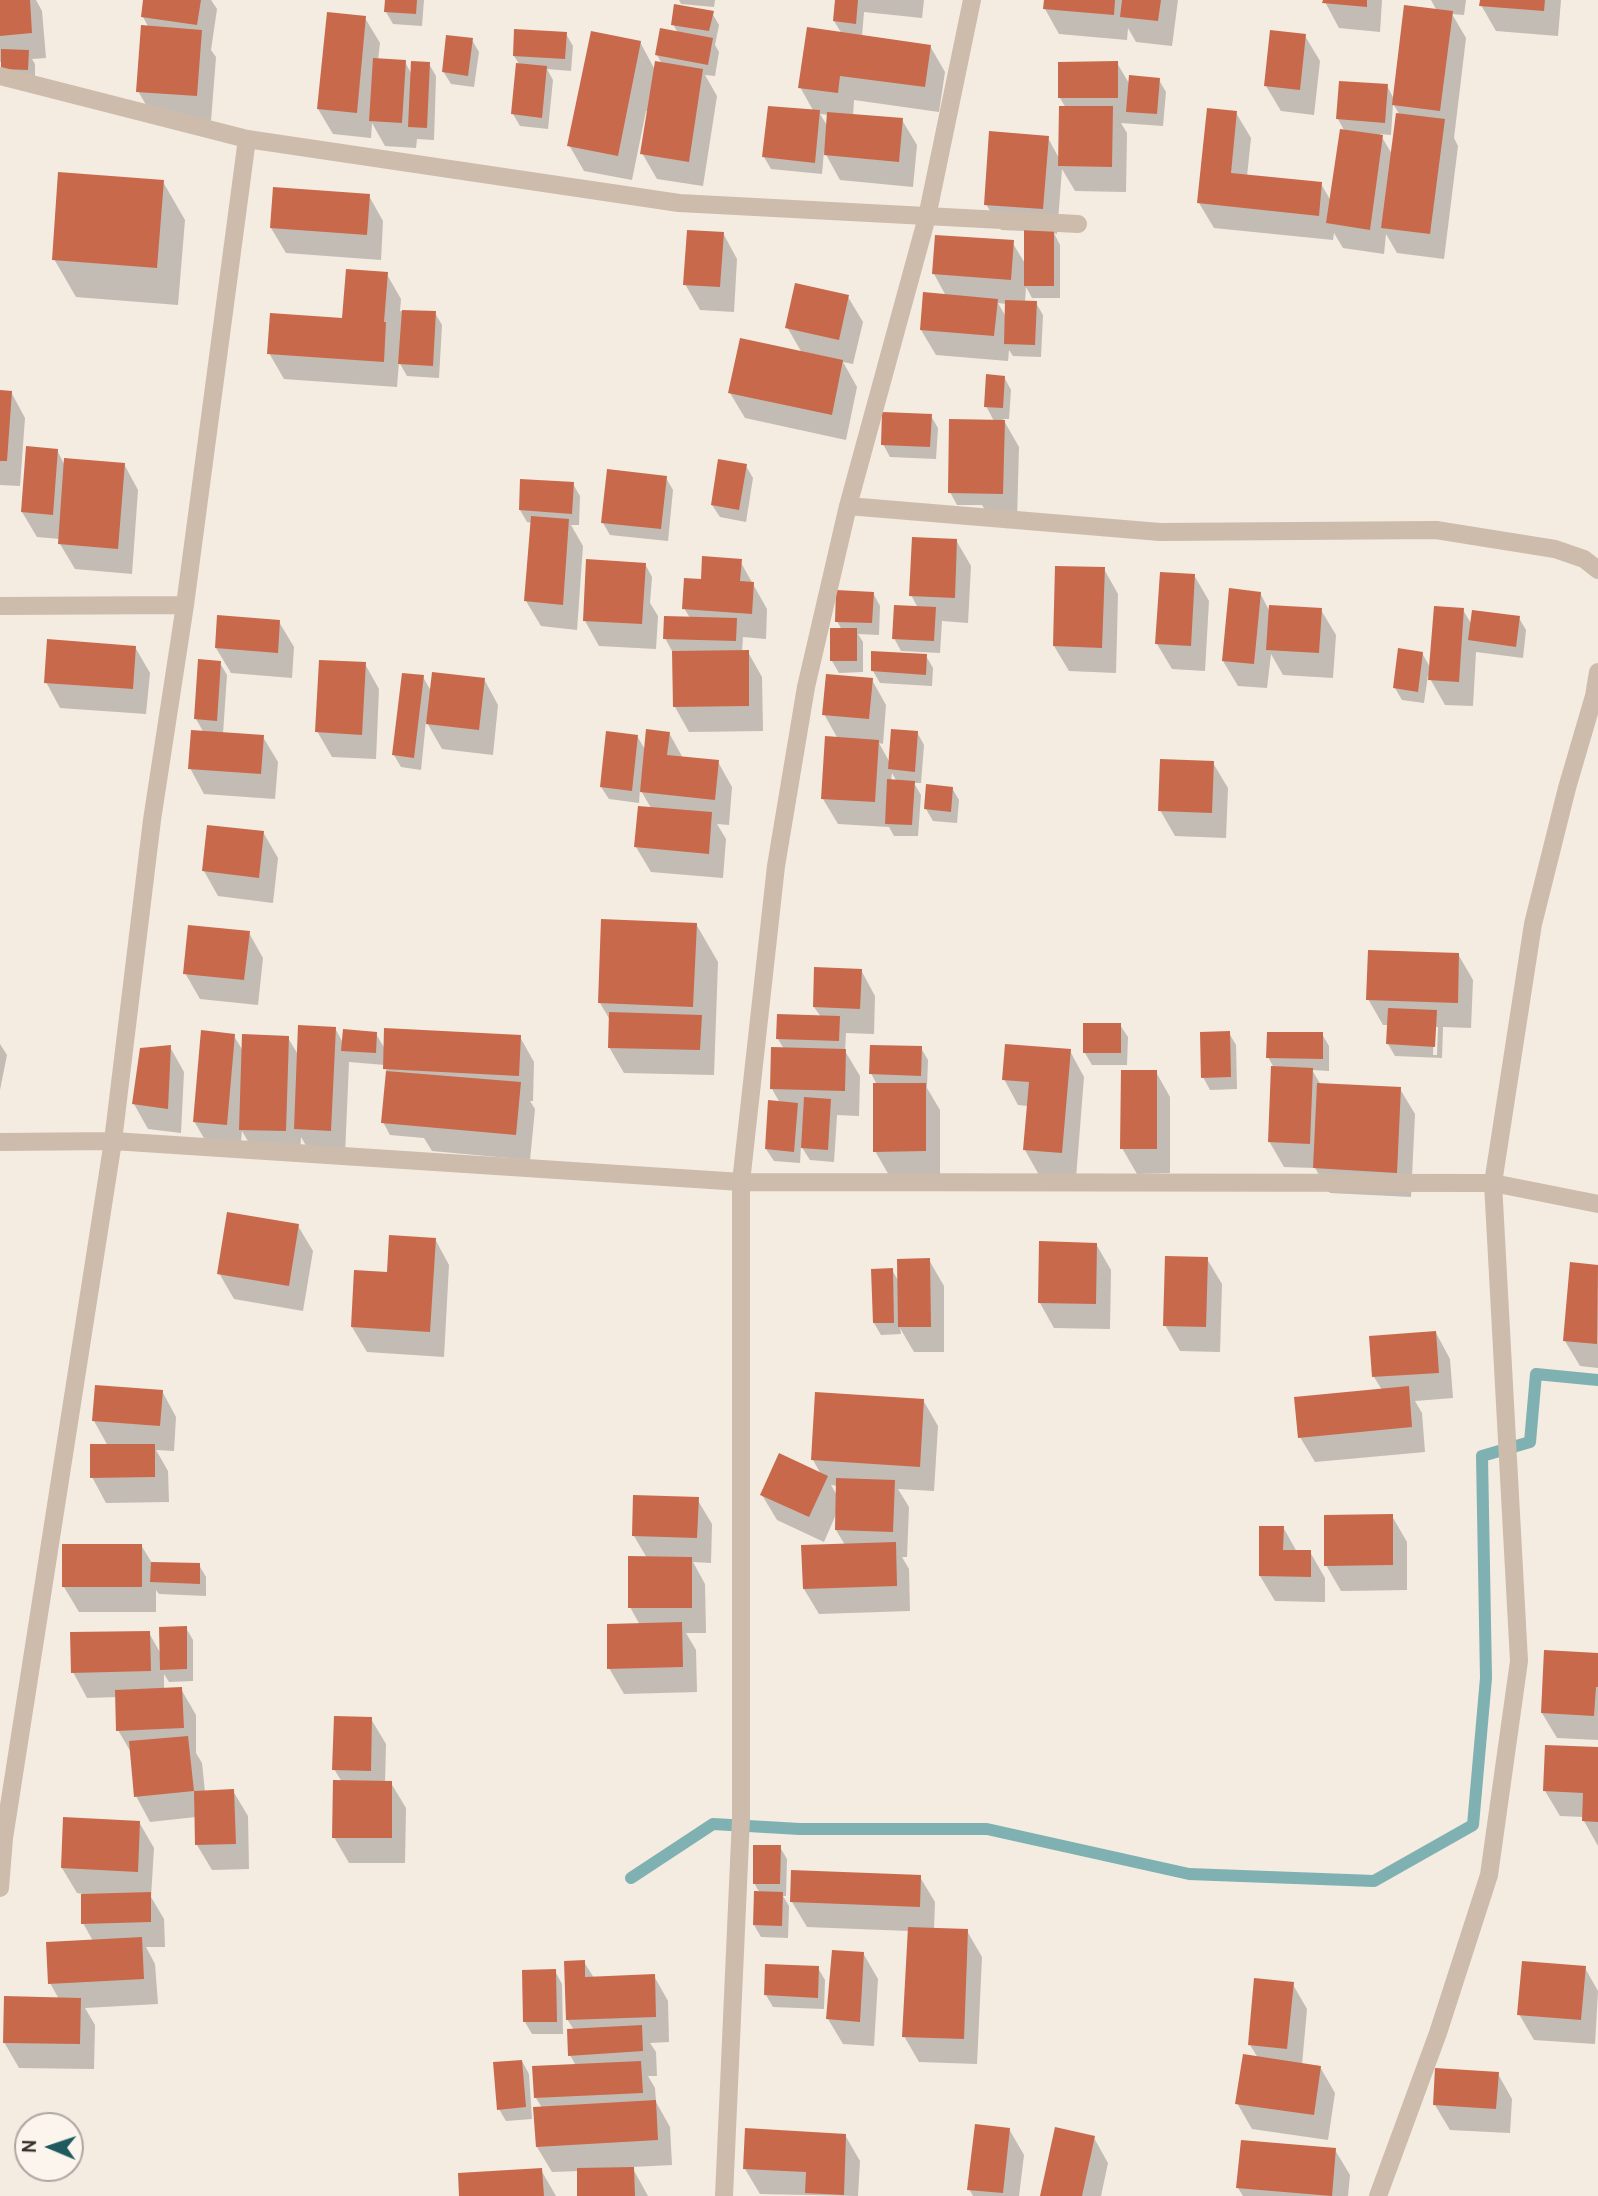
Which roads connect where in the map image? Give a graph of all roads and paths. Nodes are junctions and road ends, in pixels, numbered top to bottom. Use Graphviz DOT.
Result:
graph roads {
  1 [pos="972,0"];
  2 [pos="0,76"];
  3 [pos="247,139"];
  4 [pos="927,217"];
  5 [pos="1078,223"];
  6 [pos="848,506"];
  7 [pos="1598,570"];
  8 [pos="185,605"];
  9 [pos="0,606"];
  10 [pos="1598,672"];
  11 [pos="113,1141"];
  12 [pos="0,1142"];
  13 [pos="741,1182"];
  14 [pos="1493,1183"];
  15 [pos="1598,1204"];
  16 [pos="0,1888"];
  17 [pos="724,2196"];
  18 [pos="1377,2196"];
  1 -- 4 [label="street"];
  2 -- 3 [label="street"];
  3 -- 4 [label="street"];
  3 -- 8 [label="street"];
  4 -- 5 [label="street"];
  4 -- 6 [label="street"];
  6 -- 7 [label="street"];
  6 -- 13 [label="street"];
  8 -- 9 [label="street"];
  8 -- 11 [label="street"];
  10 -- 14 [label="street"];
  11 -- 12 [label="street"];
  11 -- 13 [label="street"];
  11 -- 16 [label="street"];
  13 -- 14 [label="street"];
  13 -- 17 [label="street"];
  14 -- 15 [label="street"];
  14 -- 18 [label="street"];
}
